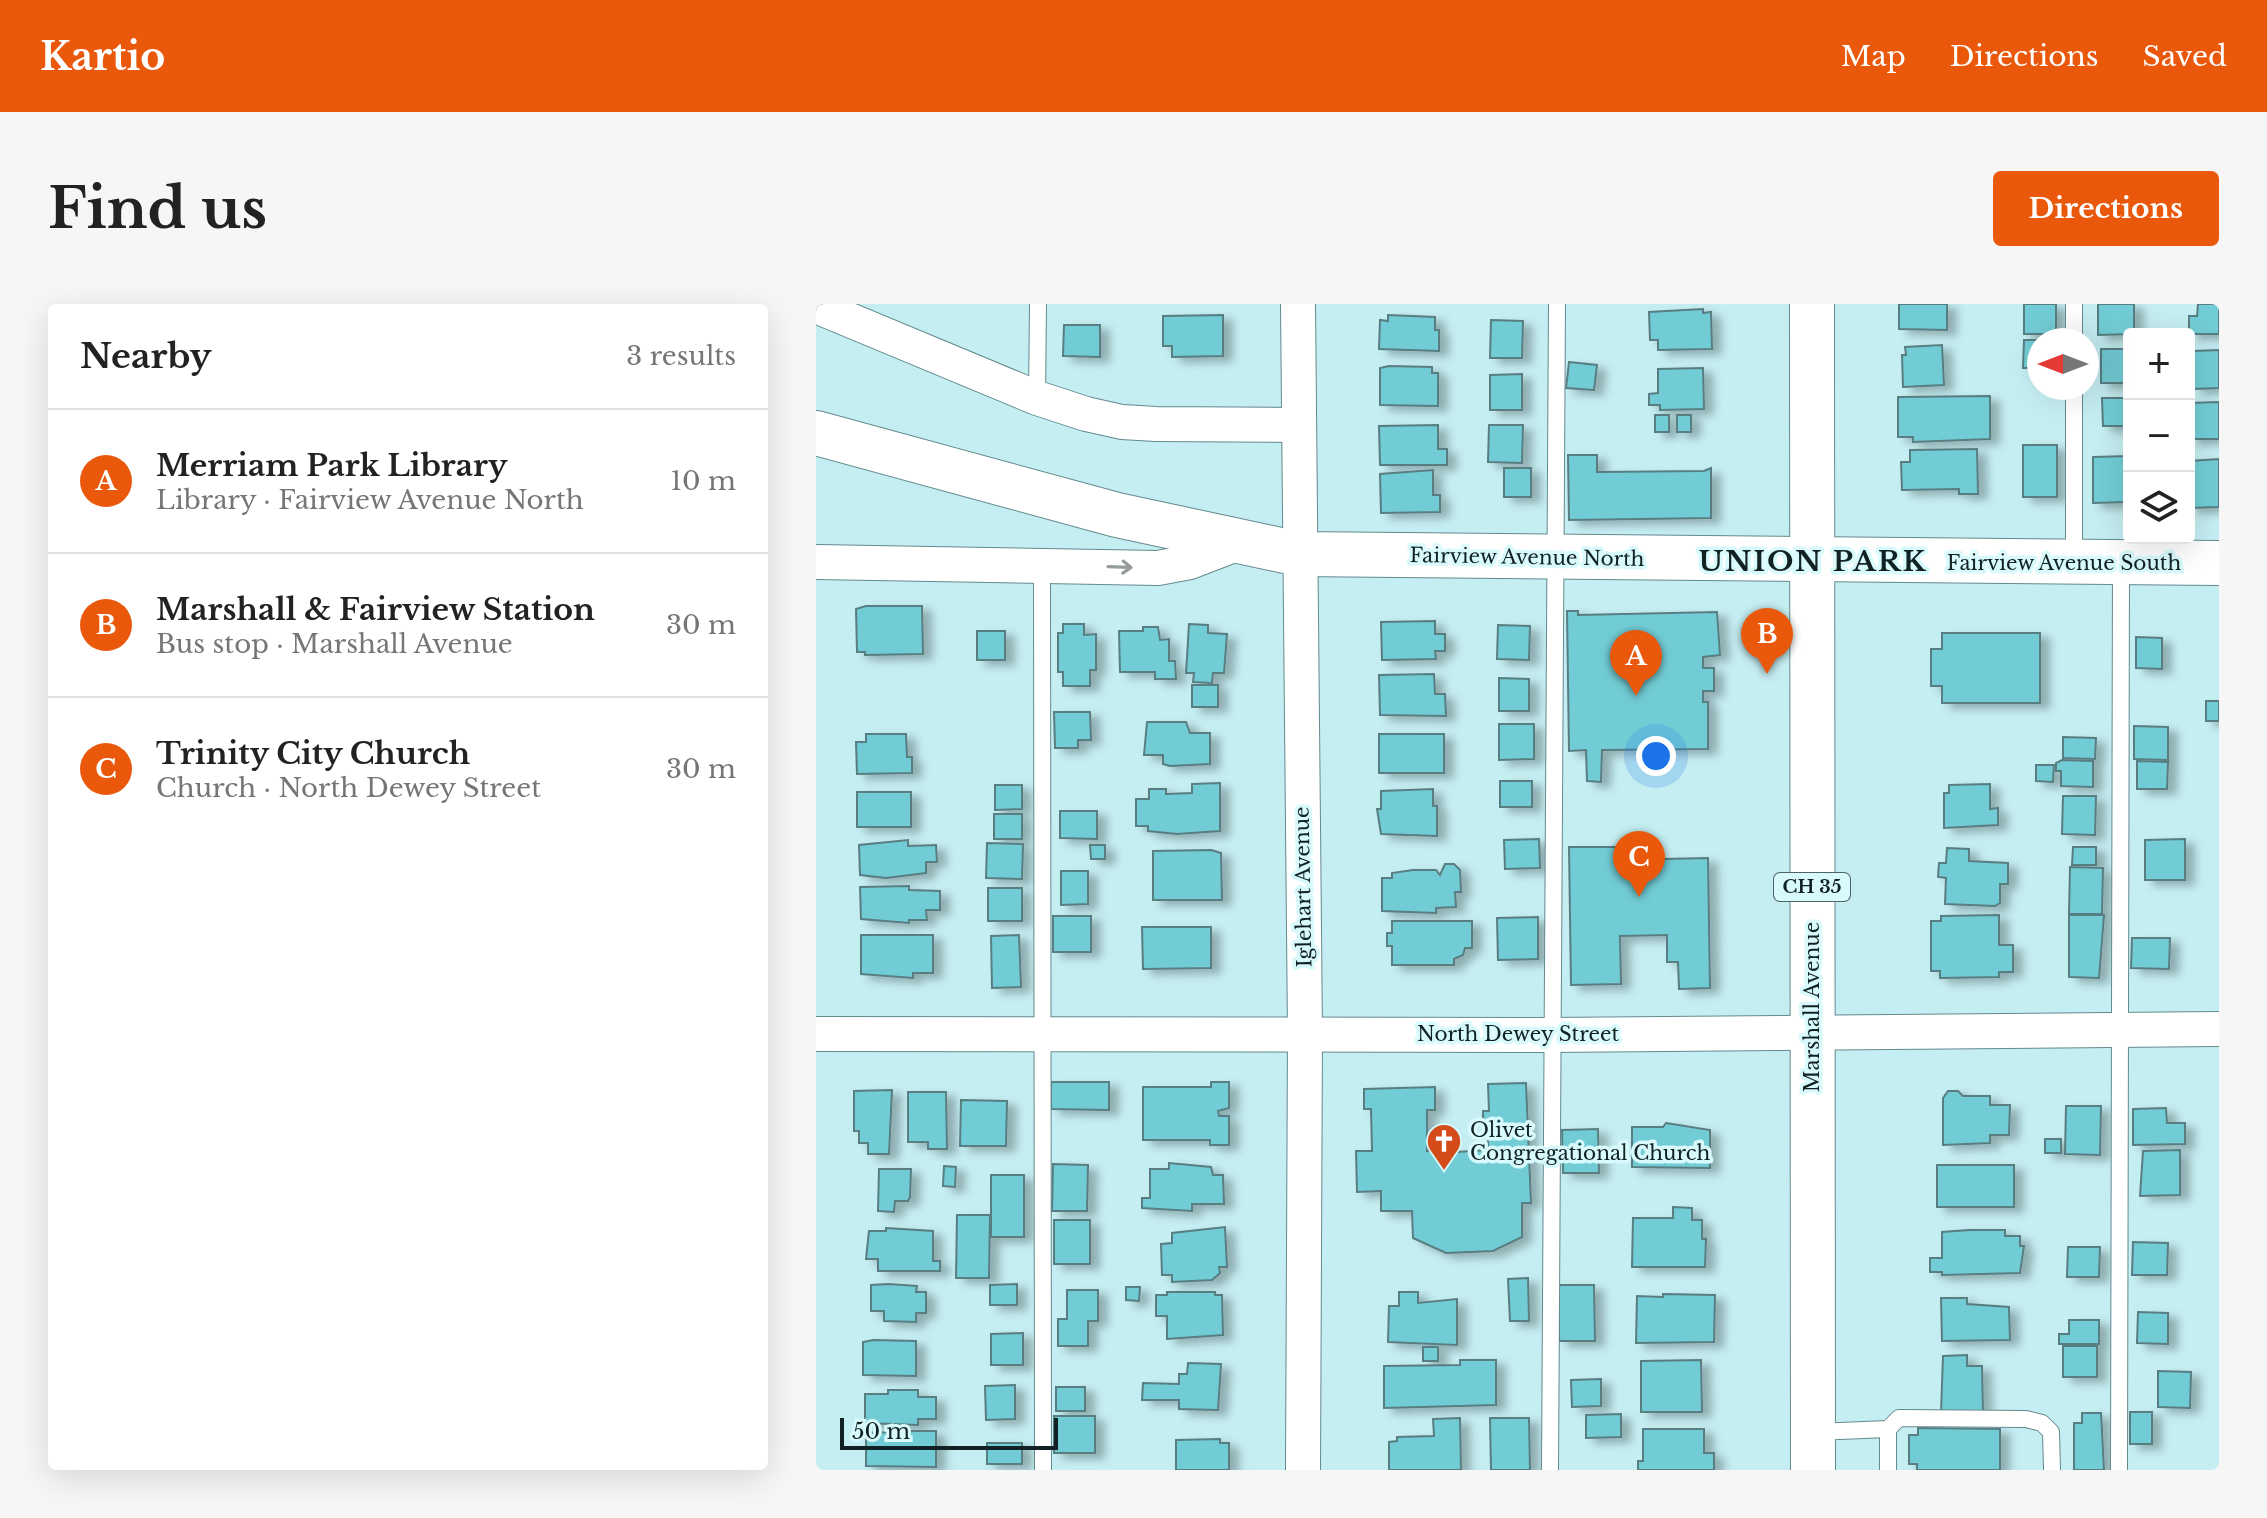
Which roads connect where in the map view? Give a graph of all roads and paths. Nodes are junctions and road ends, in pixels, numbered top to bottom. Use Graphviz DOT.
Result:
graph roads {
  1 [pos="1038,304"];
  2 [pos="1298,304"];
  3 [pos="1557,304"];
  4 [pos="1812,304"];
  5 [pos="2074,304"];
  6 [pos="816,306"];
  7 [pos="2074,328"];
  8 [pos="1037,398"];
  9 [pos="2074,400"];
  10 [pos="1298,425"];
  11 [pos="816,433"];
  12 [pos="1242,542"];
  13 [pos="1299,554"];
  14 [pos="1555,558"];
  15 [pos="1813,561"];
  16 [pos="816,562"];
  17 [pos="2074,563"];
  18 [pos="2121,563"];
  19 [pos="2219,563"];
  20 [pos="1042,565"];
  21 [pos="2119,1029"];
  22 [pos="2219,1029"];
  23 [pos="1811,1030"];
  24 [pos="816,1034"];
  25 [pos="1043,1034"];
  26 [pos="1305,1034"];
  27 [pos="1550,1035"];
  28 [pos="1888,1429"];
  29 [pos="1813,1451"];
  30 [pos="1043,1470"];
  31 [pos="1303,1470"];
  32 [pos="1550,1470"];
  33 [pos="1888,1470"];
  34 [pos="2052,1470"];
  35 [pos="2119,1470"];
  1 -- 8 [label="lane"];
  2 -- 10 [label="street, Iglehart Avenue"];
  3 -- 14 [label="lane"];
  4 -- 15 [label="street, Marshall Avenue / CH 35"];
  5 -- 7 [label="lane"];
  6 -- 8 [label="street"];
  8 -- 10 [label="street"];
  9 -- 17 [label="lane"];
  10 -- 13 [label="street, Iglehart Avenue"];
  11 -- 12 [label="street, Fairview Avenue North"];
  12 -- 13 [label="street, Fairview Avenue North"];
  20 -- 12 [label="street, one-way"];
  13 -- 14 [label="street, Fairview Avenue North"];
  13 -- 26 [label="street, Iglehart Avenue"];
  14 -- 15 [label="street, Fairview Avenue North"];
  14 -- 27 [label="lane"];
  15 -- 17 [label="street, Fairview Avenue South"];
  15 -- 23 [label="street, Marshall Avenue / CH 35"];
  16 -- 20 [label="street"];
  17 -- 18 [label="street, Fairview Avenue South"];
  18 -- 19 [label="street, Fairview Avenue South"];
  18 -- 21 [label="lane"];
  20 -- 25 [label="lane"];
  21 -- 22 [label="street, North Dewey Street"];
  21 -- 23 [label="street, North Dewey Street"];
  21 -- 35 [label="lane"];
  23 -- 27 [label="street, North Dewey Street"];
  23 -- 29 [label="street, Marshall Avenue / CH 35"];
  24 -- 25 [label="street, North Dewey Street"];
  25 -- 26 [label="street, North Dewey Street"];
  25 -- 30 [label="lane"];
  26 -- 27 [label="street, North Dewey Street"];
  26 -- 31 [label="street, Iglehart Avenue"];
  27 -- 32 [label="lane"];
  28 -- 29 [label="lane"];
  28 -- 33 [label="lane"];
  28 -- 34 [label="lane"];
}
